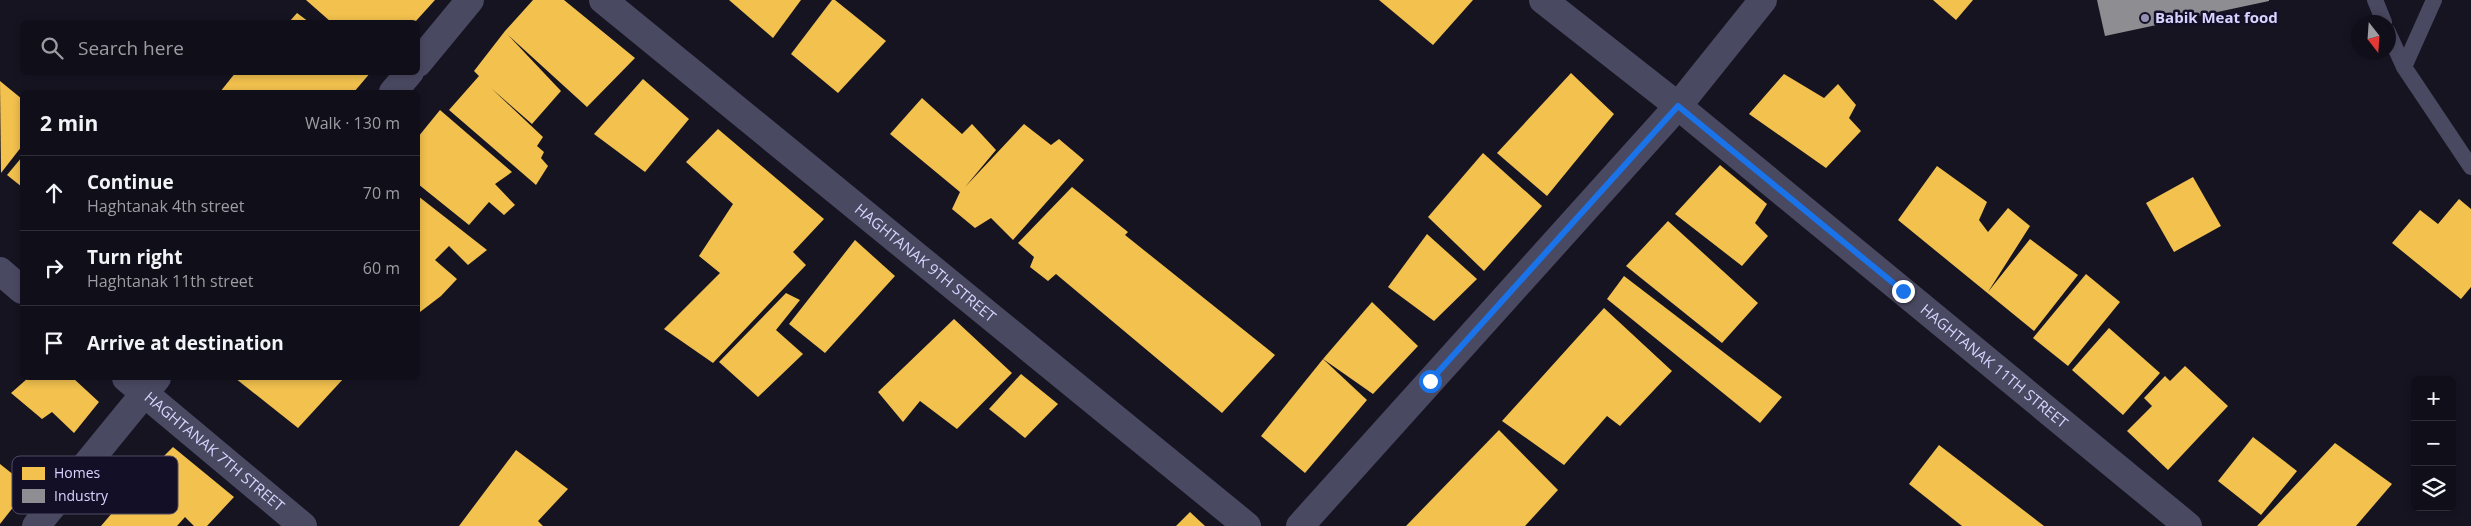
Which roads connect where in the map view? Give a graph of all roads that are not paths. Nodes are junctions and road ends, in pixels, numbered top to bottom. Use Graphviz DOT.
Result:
graph roads {
  1 [pos="470,0"];
  2 [pos="603,0"];
  3 [pos="1544,0"];
  4 [pos="1763,0"];
  5 [pos="2375,0"];
  6 [pos="2434,0"];
  7 [pos="2381,15"];
  8 [pos="2396,49"];
  9 [pos="420,61"];
  10 [pos="2404,66"];
  11 [pos="407,75"];
  12 [pos="395,90"];
  13 [pos="1678,106"];
  14 [pos="2471,166"];
  15 [pos="0,271"];
  16 [pos="20,288"];
  17 [pos="142,383"];
  18 [pos="88,456"];
  19 [pos="45,514"];
  20 [pos="36,526"];
  21 [pos="303,526"];
  22 [pos="1247,526"];
  23 [pos="1300,526"];
  24 [pos="2188,526"];
  1 -- 9 [label="street"];
  2 -- 22 [label="street, HAGHTANAK 9TH STREET"];
  3 -- 13 [label="street, HAGHTANAK 11TH STREET"];
  4 -- 13 [label="street"];
  5 -- 7 [label="lane"];
  6 -- 10 [label="lane"];
  8 -- 10 [label="lane"];
  10 -- 14 [label="lane"];
  11 -- 12 [label="street"];
  13 -- 23 [label="street"];
  13 -- 24 [label="street, HAGHTANAK 11TH STREET"];
  15 -- 16 [label="street"];
  17 -- 18 [label="street"];
  17 -- 21 [label="street, HAGHTANAK 7TH STREET"];
  19 -- 20 [label="street"];
}
